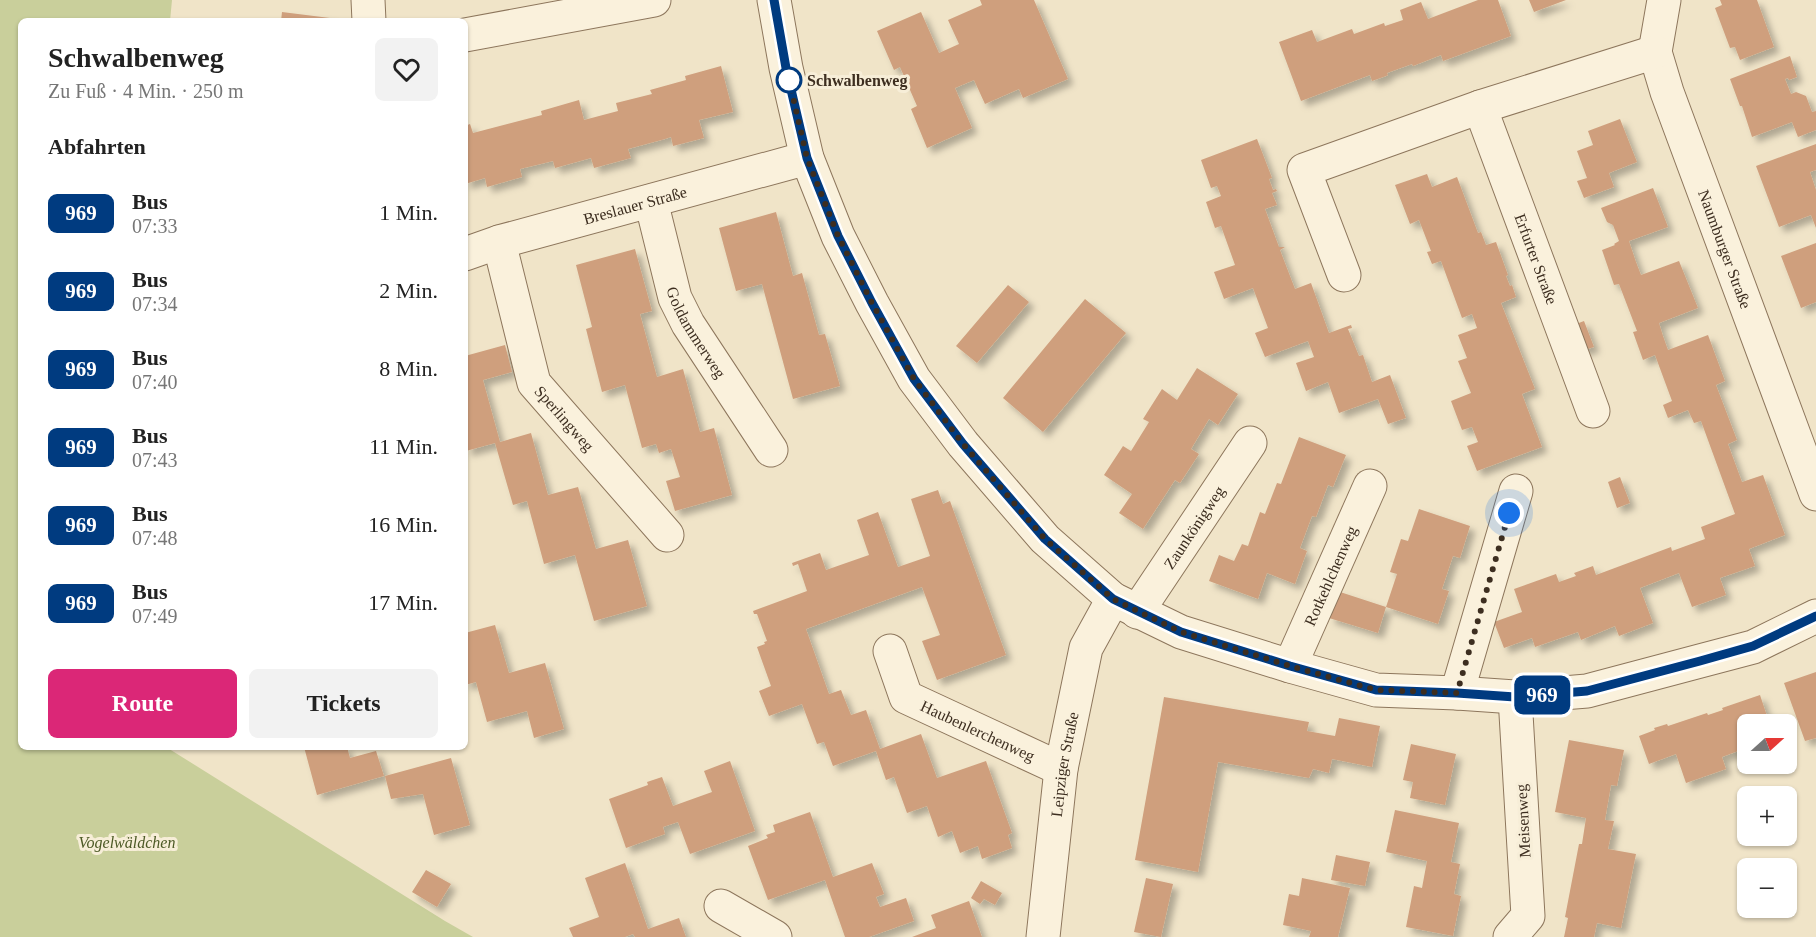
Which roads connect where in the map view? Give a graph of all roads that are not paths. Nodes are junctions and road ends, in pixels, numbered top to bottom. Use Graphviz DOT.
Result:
graph roads {
  1 [pos="368,0"];
  2 [pos="654,0"];
  3 [pos="774,0"];
  4 [pos="1664,0"];
  5 [pos="369,18"];
  6 [pos="468,34"];
  7 [pos="1655,52"];
  8 [pos="1480,107"];
  9 [pos="807,158"];
  10 [pos="651,201"];
  11 [pos="499,242"];
  12 [pos="468,253"];
  13 [pos="1344,275"];
  14 [pos="1593,411"];
  15 [pos="1250,443"];
  16 [pos="771,450"];
  17 [pos="1371,486"];
  18 [pos="1516,490"];
  19 [pos="1816,494"];
  20 [pos="667,535"];
  21 [pos="1125,605"];
  22 [pos="1816,616"];
  23 [pos="890,651"];
  24 [pos="1290,666"];
  25 [pos="1457,693"];
  26 [pos="1515,697"];
  27 [pos="1061,769"];
  28 [pos="721,906"];
  29 [pos="775,937"];
  30 [pos="1043,937"];
  31 [pos="1510,937"];
  1 -- 5 [label="street"];
  2 -- 6 [label="street"];
  3 -- 9 [label="street"];
  4 -- 7 [label="street, Naumburger Straße"];
  7 -- 8 [label="street"];
  7 -- 19 [label="street, Naumburger Straße"];
  8 -- 13 [label="street"];
  8 -- 14 [label="street, Erfurter Straße"];
  9 -- 10 [label="street, Breslauer Straße"];
  9 -- 21 [label="street"];
  10 -- 11 [label="street, Breslauer Straße"];
  10 -- 16 [label="street, Goldammerweg"];
  11 -- 12 [label="street, Breslauer Straße"];
  11 -- 20 [label="street, Sperlingweg"];
  15 -- 21 [label="street, Zaunkönigweg"];
  17 -- 24 [label="street, Rotkehlchenweg"];
  18 -- 25 [label="street"];
  21 -- 24 [label="street"];
  21 -- 27 [label="street, Leipziger Straße"];
  22 -- 26 [label="street"];
  23 -- 27 [label="street, Haubenlerchenweg"];
  24 -- 25 [label="street"];
  25 -- 26 [label="street"];
  26 -- 31 [label="street, Meisenweg"];
  27 -- 30 [label="street, Leipziger Straße"];
  28 -- 29 [label="street"];
}
